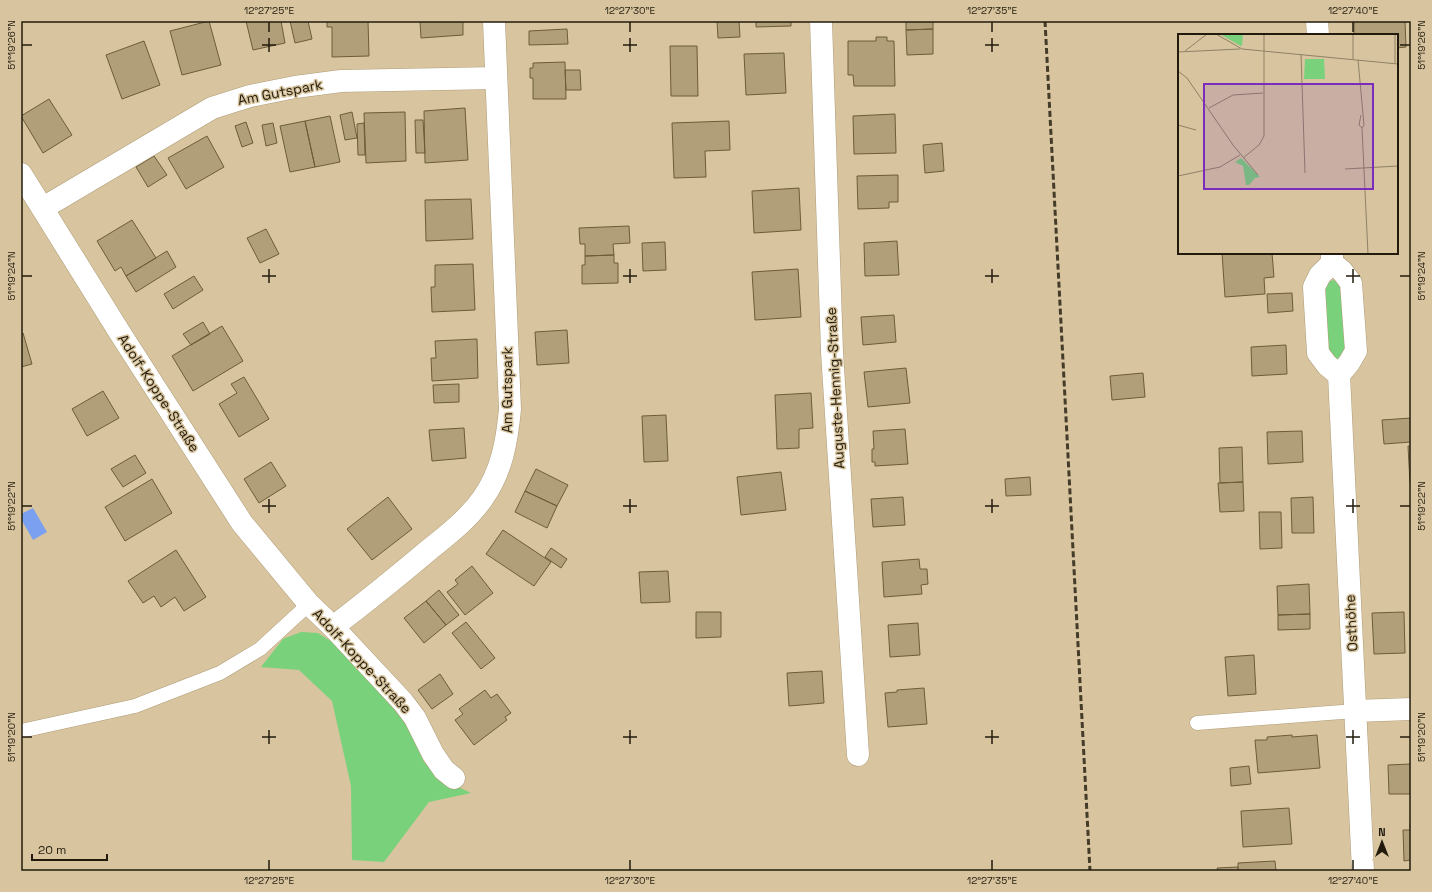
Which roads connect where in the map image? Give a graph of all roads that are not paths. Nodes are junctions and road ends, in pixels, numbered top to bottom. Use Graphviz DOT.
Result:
graph roads {
  1 [pos="494,21"];
  2 [pos="822,21"];
  3 [pos="1317,21"];
  4 [pos="1318,34"];
  5 [pos="496,78"];
  6 [pos="21,174"];
  7 [pos="43,208"];
  8 [pos="1332,258"];
  9 [pos="1339,375"];
  10 [pos="309,604"];
  11 [pos="333,627"];
  12 [pos="1411,709"];
  13 [pos="1356,711"];
  14 [pos="1197,723"];
  15 [pos="21,731"];
  16 [pos="858,755"];
  17 [pos="454,778"];
  18 [pos="1363,871"];
  1 -- 5 [label="street, Am Gutspark"];
  2 -- 16 [label="street, Auguste-Hennig-Straße"];
  3 -- 4 [label="street"];
  5 -- 7 [label="street, Am Gutspark"];
  5 -- 11 [label="street, Am Gutspark"];
  6 -- 7 [label="street, Adolf-Koppe-Straße"];
  7 -- 10 [label="street, Adolf-Koppe-Straße"];
  8 -- 9 [label="street"];
  8 -- 9 [label="street"];
  9 -- 13 [label="street, Osthöhe"];
  10 -- 11 [label="street, Adolf-Koppe-Straße"];
  10 -- 15 [label="lane, Adolf-Koppe-Straße"];
  11 -- 17 [label="street, Adolf-Koppe-Straße"];
  12 -- 13 [label="street"];
  13 -- 14 [label="lane"];
  13 -- 18 [label="street, Osthöhe"];
}
